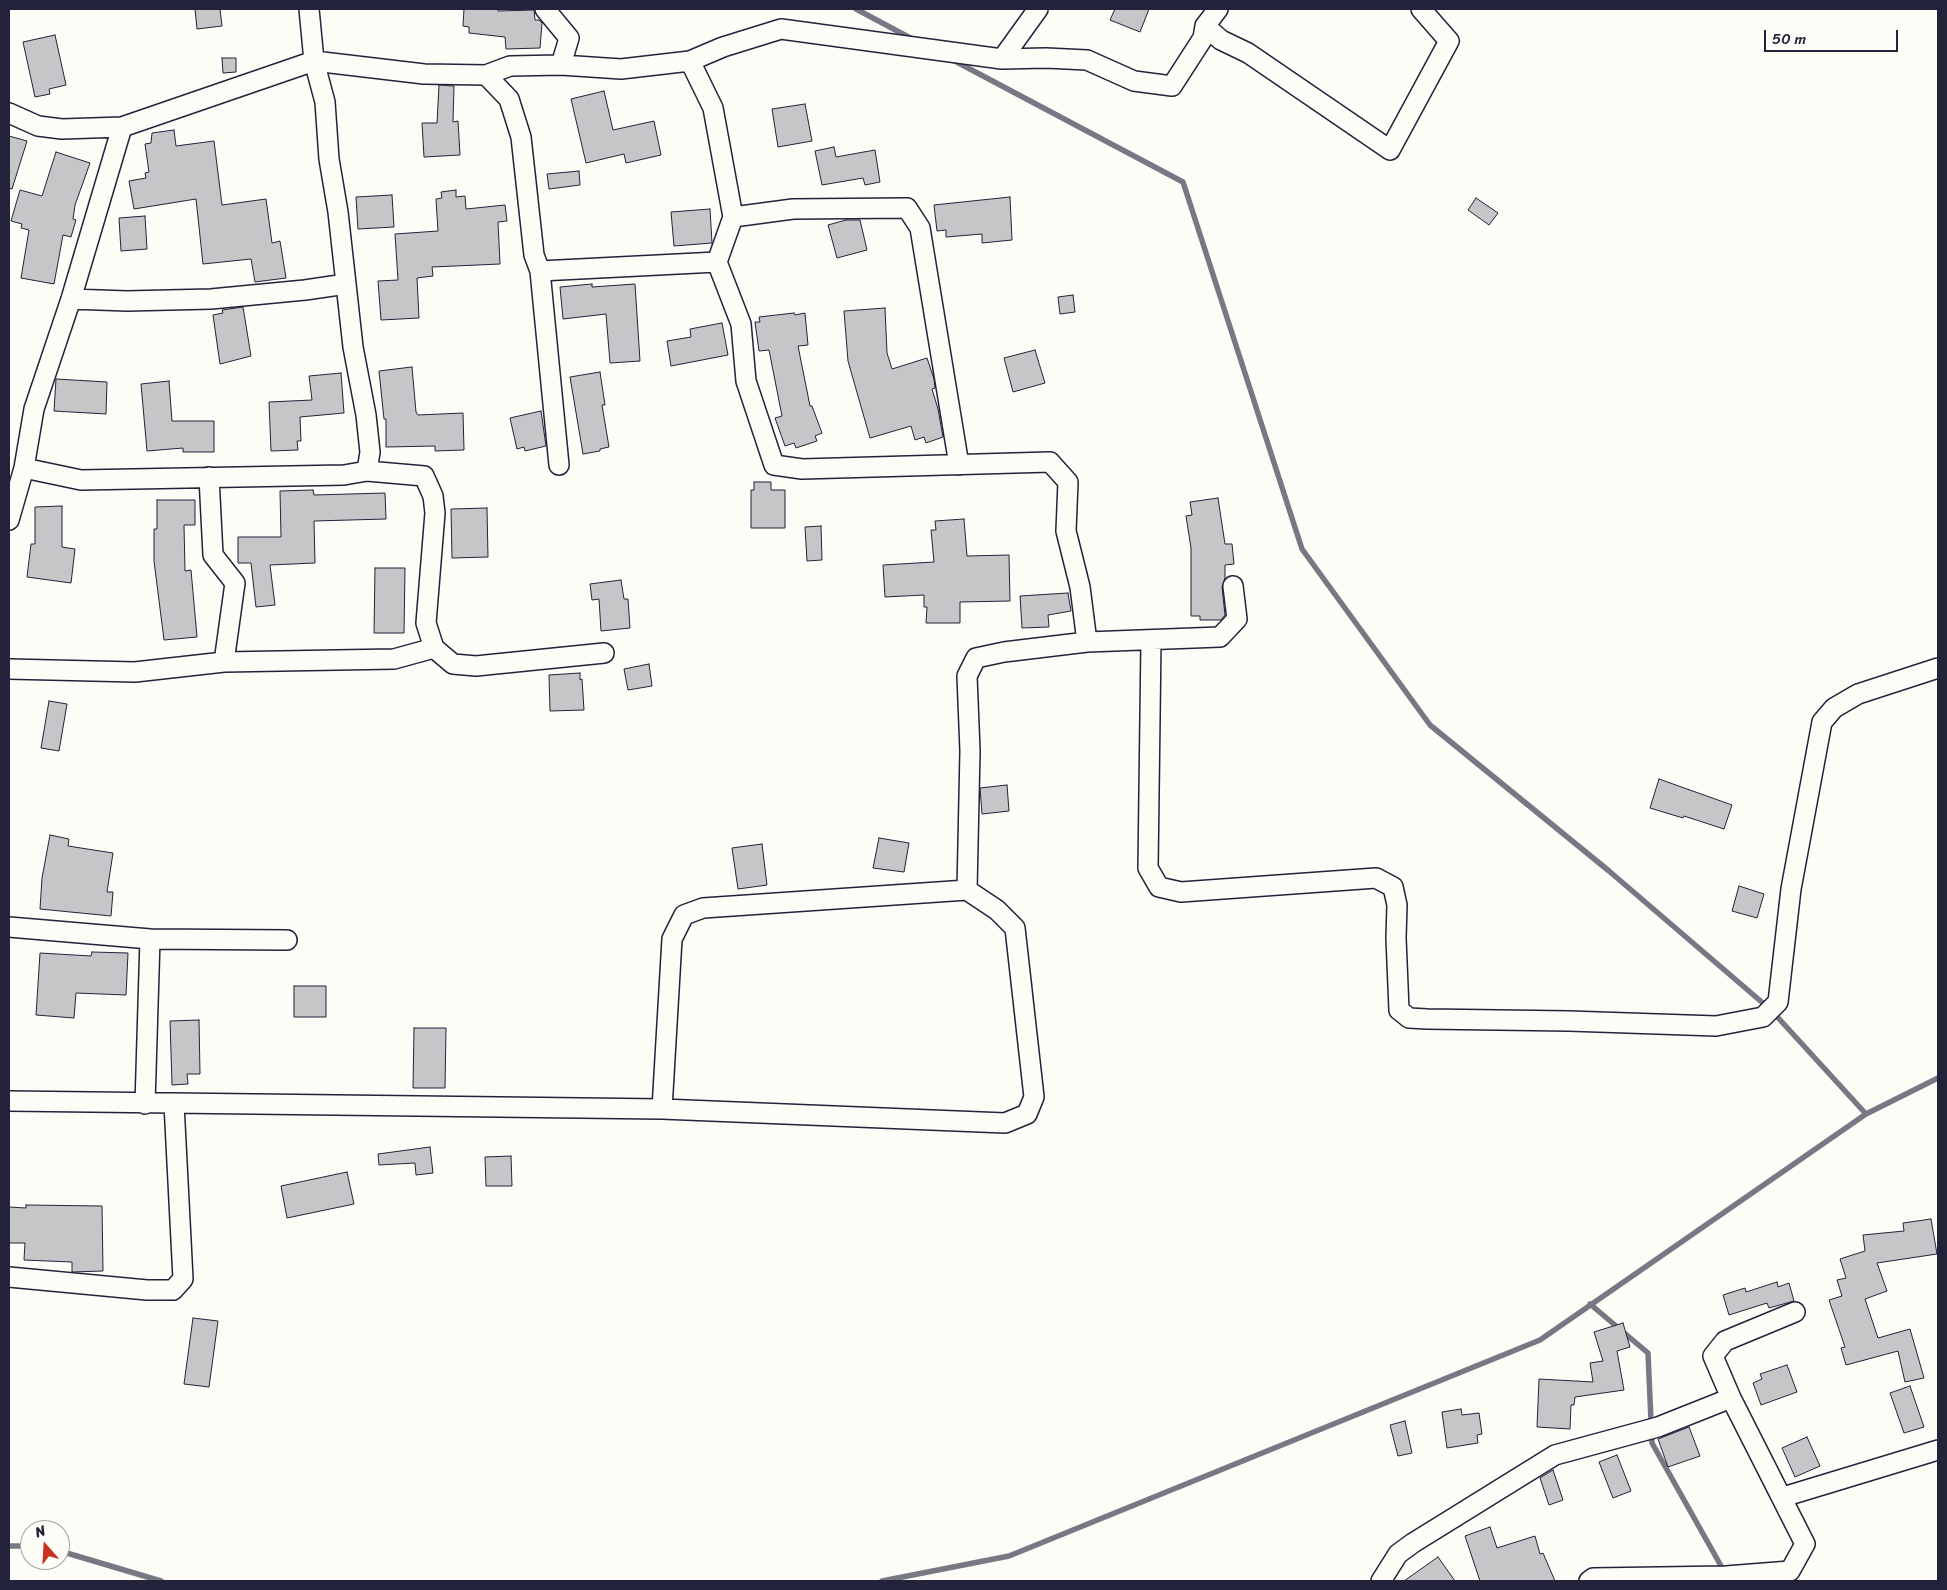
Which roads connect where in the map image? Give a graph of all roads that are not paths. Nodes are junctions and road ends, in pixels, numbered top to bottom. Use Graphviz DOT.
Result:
graph roads {
  1 [pos="309,9"];
  2 [pos="545,9"];
  3 [pos="1038,9"];
  4 [pos="1218,9"];
  5 [pos="1421,9"];
  6 [pos="1206,26"];
  7 [pos="1002,59"];
  8 [pos="314,61"];
  9 [pos="690,61"];
  10 [pos="560,65"];
  11 [pos="486,76"];
  12 [pos="9,113"];
  13 [pos="122,127"];
  14 [pos="733,217"];
  15 [pos="717,262"];
  16 [pos="540,271"];
  17 [pos="346,284"];
  18 [pos="71,298"];
  19 [pos="559,465"];
  20 [pos="959,465"];
  21 [pos="24,468"];
  22 [pos="368,471"];
  23 [pos="209,477"];
  24 [pos="9,520"];
  25 [pos="1233,586"];
  26 [pos="1151,641"];
  27 [pos="1087,642"];
  28 [pos="434,648"];
  29 [pos="604,653"];
  30 [pos="224,662"];
  31 [pos="1938,668"];
  32 [pos="9,669"];
  33 [pos="967,890"];
  34 [pos="9,928"];
  35 [pos="150,939"];
  36 [pos="287,940"];
  37 [pos="9,1101"];
  38 [pos="145,1104"];
  39 [pos="174,1104"];
  40 [pos="662,1109"];
  41 [pos="9,1277"];
  42 [pos="1795,1312"];
  43 [pos="1730,1398"];
  44 [pos="1938,1450"];
  45 [pos="1783,1497"];
  46 [pos="1381,1581"];
  47 [pos="1589,1581"];
  1 -- 8 [label="street"];
  2 -- 10 [label="street"];
  3 -- 7 [label="street"];
  4 -- 6 [label="street"];
  5 -- 6 [label="street"];
  6 -- 7 [label="street"];
  7 -- 9 [label="street"];
  8 -- 11 [label="street"];
  8 -- 13 [label="street"];
  8 -- 17 [label="street"];
  9 -- 10 [label="street"];
  9 -- 14 [label="street"];
  10 -- 11 [label="street"];
  11 -- 16 [label="street"];
  12 -- 13 [label="street"];
  13 -- 18 [label="street"];
  14 -- 15 [label="street"];
  14 -- 20 [label="street"];
  15 -- 16 [label="street"];
  15 -- 20 [label="street"];
  16 -- 19 [label="street"];
  17 -- 18 [label="street"];
  17 -- 22 [label="street"];
  18 -- 21 [label="street"];
  20 -- 27 [label="street"];
  21 -- 23 [label="street"];
  21 -- 24 [label="street"];
  22 -- 23 [label="street"];
  22 -- 28 [label="street"];
  23 -- 30 [label="street"];
  25 -- 26 [label="street"];
  26 -- 27 [label="street"];
  26 -- 31 [label="street"];
  27 -- 33 [label="street"];
  28 -- 29 [label="street"];
  28 -- 30 [label="street"];
  30 -- 32 [label="street"];
  33 -- 40 [label="street"];
  33 -- 40 [label="street"];
  34 -- 35 [label="street"];
  35 -- 36 [label="street"];
  35 -- 38 [label="street"];
  37 -- 38 [label="street"];
  38 -- 39 [label="street"];
  39 -- 40 [label="street"];
  39 -- 41 [label="street"];
  42 -- 43 [label="street"];
  43 -- 45 [label="street"];
  43 -- 46 [label="street"];
  44 -- 45 [label="street"];
  45 -- 47 [label="street"];
}
